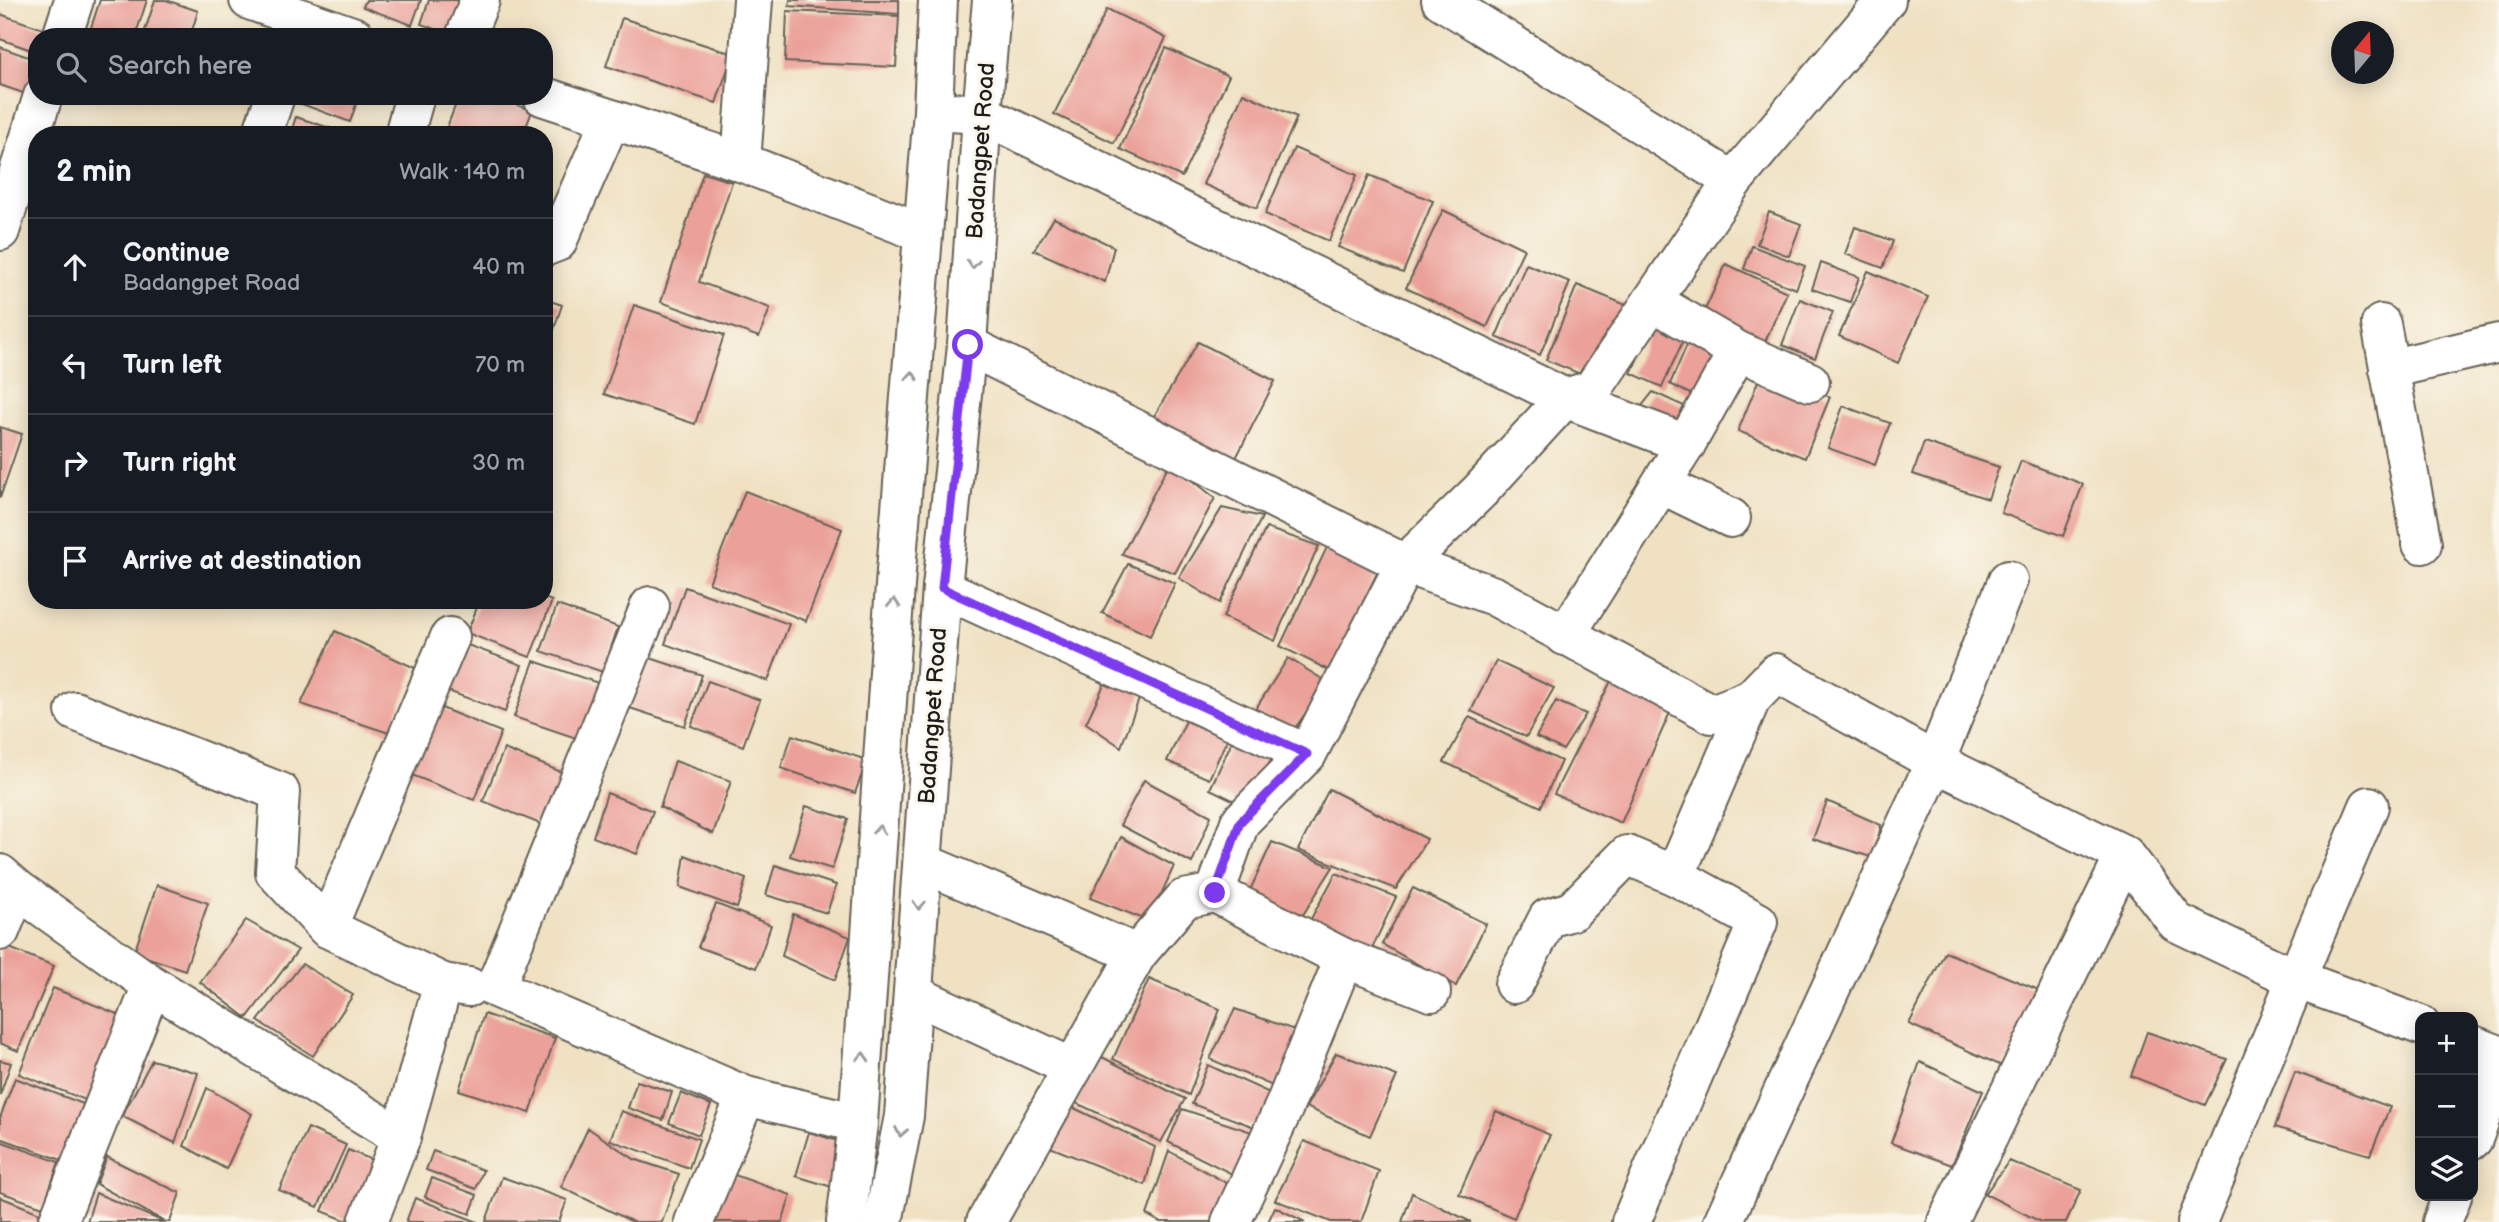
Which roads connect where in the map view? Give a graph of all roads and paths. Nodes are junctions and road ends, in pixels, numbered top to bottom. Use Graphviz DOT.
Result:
graph roads {
  1 [pos="74,0"];
  2 [pos="248,0"];
  3 [pos="480,0"];
  4 [pos="753,0"];
  5 [pos="938,0"];
  6 [pos="992,0"];
  7 [pos="1441,0"];
  8 [pos="1886,0"];
  9 [pos="303,18"];
  10 [pos="65,28"];
  11 [pos="330,28"];
  12 [pos="469,28"];
  13 [pos="553,100"];
  14 [pos="37,105"];
  15 [pos="272,105"];
  16 [pos="412,105"];
  17 [pos="933,111"];
  18 [pos="982,114"];
  19 [pos="611,119"];
  20 [pos="264,126"];
  21 [pos="407,126"];
  22 [pos="14,139"];
  23 [pos="741,162"];
  24 [pos="1733,181"];
  25 [pos="0,231"];
  26 [pos="923,233"];
  27 [pos="553,244"];
  28 [pos="1652,301"];
  29 [pos="2381,324"];
  30 [pos="2499,343"];
  31 [pos="968,345"];
  32 [pos="1738,351"];
  33 [pos="2389,369"];
  34 [pos="1810,382"];
  35 [pos="1565,398"];
  36 [pos="1686,444"];
  37 [pos="1661,484"];
  38 [pos="1731,518"];
  39 [pos="2422,544"];
  40 [pos="1405,564"];
  41 [pos="2008,580"];
  42 [pos="942,588"];
  43 [pos="650,606"];
  44 [pos="1566,636"];
  45 [pos="450,637"];
  46 [pos="1751,699"];
  47 [pos="75,711"];
  48 [pos="1307,754"];
  49 [pos="1935,762"];
  50 [pos="2369,806"];
  51 [pos="2125,855"];
  52 [pos="923,863"];
  53 [pos="1675,876"];
  54 [pos="9,881"];
  55 [pos="1215,893"];
  56 [pos="327,928"];
  57 [pos="0,931"];
  58 [pos="1137,954"];
  59 [pos="1344,958"];
  60 [pos="2295,979"];
  61 [pos="443,983"];
  62 [pos="1514,984"];
  63 [pos="152,985"];
  64 [pos="495,988"];
  65 [pos="1431,992"];
  66 [pos="913,994"];
  67 [pos="2415,1024"];
  68 [pos="2478,1047"];
  69 [pos="2499,1055"];
  70 [pos="1073,1068"];
  71 [pos="2499,1068"];
  72 [pos="746,1096"];
  73 [pos="858,1123"];
  74 [pos="401,1137"];
  75 [pos="2473,1138"];
  76 [pos="2450,1201"];
  77 [pos="58,1222"];
  78 [pos="368,1222"];
  79 [pos="694,1222"];
  80 [pos="846,1222"];
  81 [pos="883,1222"];
  82 [pos="986,1222"];
  83 [pos="1231,1222"];
  84 [pos="1631,1222"];
  85 [pos="1723,1222"];
  86 [pos="1947,1222"];
  87 [pos="2197,1222"];
  88 [pos="2442,1222"];
  1 -- 10 [label="street"];
  2 -- 9 [label="street"];
  3 -- 12 [label="street"];
  4 -- 23 [label="street"];
  5 -- 17 [label="street, Badangpet Road"];
  6 -- 18 [label="street, Badangpet Road"];
  7 -- 24 [label="street"];
  8 -- 24 [label="street"];
  9 -- 11 [label="street"];
  13 -- 19 [label="street"];
  14 -- 22 [label="street"];
  15 -- 20 [label="street"];
  16 -- 21 [label="street"];
  17 -- 18 [label="street"];
  17 -- 26 [label="street, Badangpet Road"];
  18 -- 31 [label="street, Badangpet Road, one-way"];
  18 -- 35 [label="street"];
  19 -- 23 [label="street"];
  19 -- 27 [label="street"];
  22 -- 25 [label="street"];
  23 -- 26 [label="street"];
  24 -- 28 [label="street"];
  73 -- 26 [label="street, Badangpet Road, one-way"];
  28 -- 32 [label="street"];
  28 -- 35 [label="street"];
  29 -- 33 [label="street"];
  30 -- 33 [label="street"];
  31 -- 40 [label="street"];
  31 -- 42 [label="street, Badangpet Road"];
  32 -- 34 [label="street"];
  32 -- 36 [label="street"];
  33 -- 39 [label="street"];
  35 -- 36 [label="street"];
  35 -- 40 [label="street"];
  36 -- 37 [label="street"];
  37 -- 38 [label="street"];
  37 -- 44 [label="street"];
  40 -- 44 [label="street"];
  40 -- 48 [label="street"];
  41 -- 49 [label="street"];
  42 -- 48 [label="street"];
  42 -- 52 [label="street, Badangpet Road"];
  43 -- 64 [label="street"];
  44 -- 46 [label="street"];
  45 -- 56 [label="street"];
  46 -- 49 [label="street"];
  46 -- 53 [label="street"];
  47 -- 56 [label="street"];
  48 -- 55 [label="street"];
  49 -- 51 [label="street"];
  49 -- 85 [label="street"];
  50 -- 60 [label="street"];
  51 -- 60 [label="street"];
  51 -- 86 [label="street"];
  52 -- 58 [label="street"];
  52 -- 66 [label="street, Badangpet Road, one-way"];
  53 -- 62 [label="street"];
  53 -- 84 [label="street"];
  54 -- 57 [label="street"];
  54 -- 63 [label="street"];
  55 -- 58 [label="street"];
  55 -- 59 [label="street"];
  56 -- 61 [label="street"];
  58 -- 70 [label="street"];
  59 -- 65 [label="street"];
  59 -- 83 [label="street"];
  60 -- 67 [label="street"];
  60 -- 87 [label="street"];
  61 -- 64 [label="street"];
  61 -- 74 [label="street"];
  63 -- 74 [label="street"];
  63 -- 77 [label="street"];
  64 -- 72 [label="street"];
  66 -- 70 [label="street"];
  66 -- 81 [label="street, Badangpet Road, one-way"];
  68 -- 69 [label="street"];
  70 -- 82 [label="street"];
  71 -- 75 [label="street"];
  72 -- 73 [label="street"];
  72 -- 79 [label="street"];
  73 -- 80 [label="street, Badangpet Road"];
  74 -- 78 [label="street"];
  76 -- 88 [label="street"];
}
